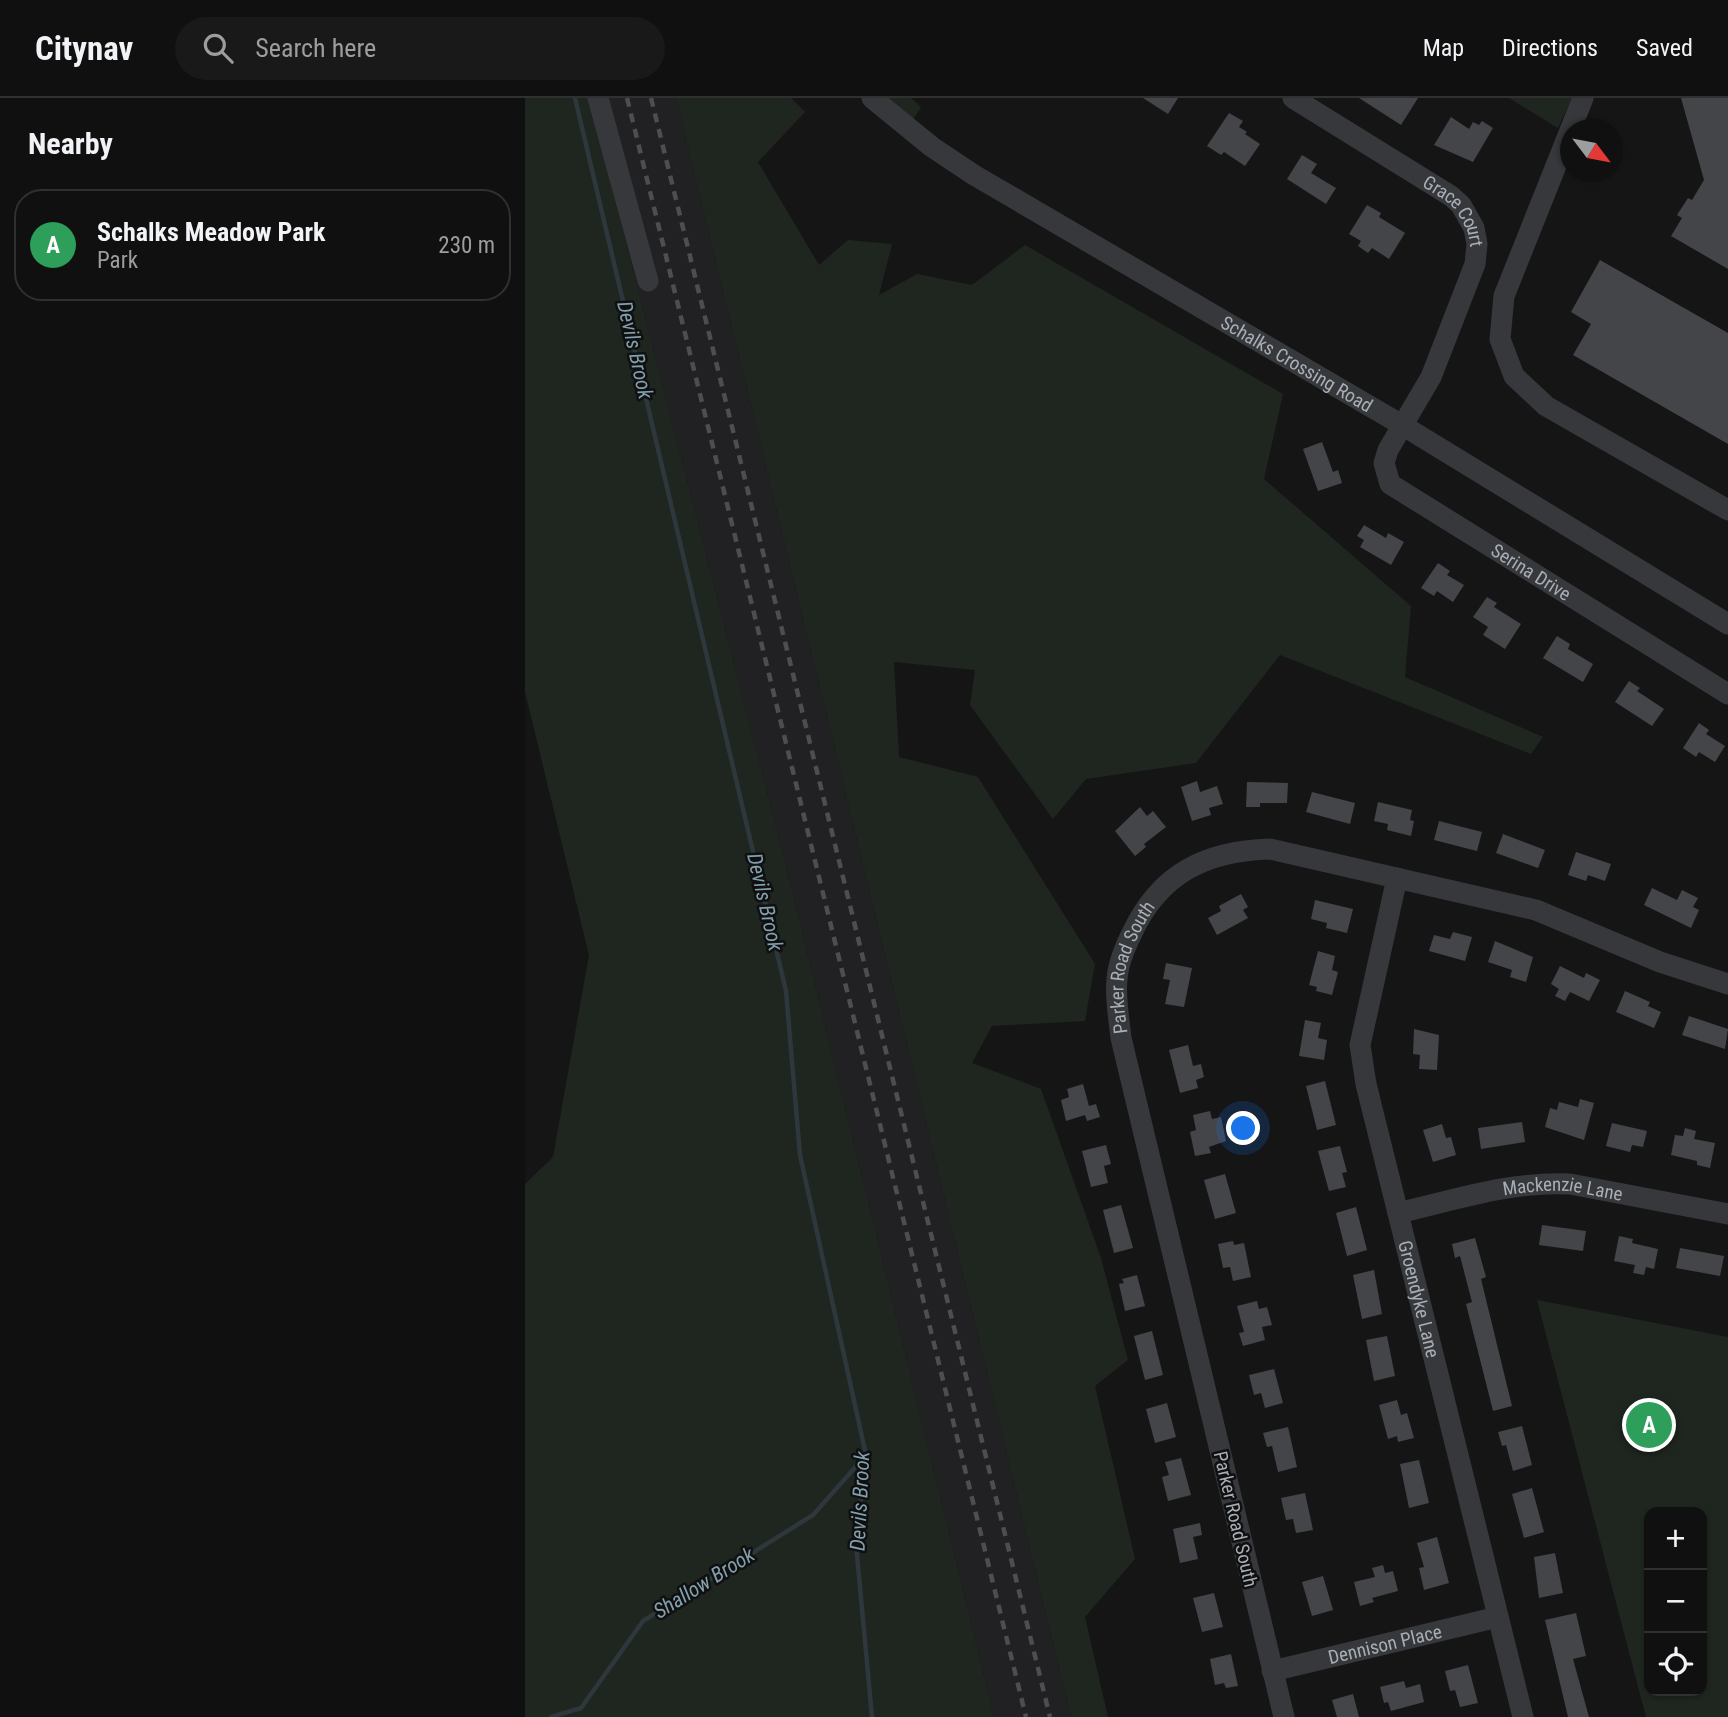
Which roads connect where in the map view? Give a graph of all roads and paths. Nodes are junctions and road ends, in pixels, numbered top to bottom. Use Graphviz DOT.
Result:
graph roads {
  1 [pos="598,98"];
  2 [pos="872,98"];
  3 [pos="1293,98"];
  4 [pos="1583,98"];
  5 [pos="649,281"];
  6 [pos="1402,425"];
  7 [pos="1728,510"];
  8 [pos="1728,624"];
  9 [pos="1728,694"];
  10 [pos="1397,878"];
  11 [pos="1728,984"];
  12 [pos="1398,1213"];
  13 [pos="1728,1214"];
  14 [pos="1498,1617"];
  15 [pos="1272,1671"];
  16 [pos="1284,1717"];
  17 [pos="1523,1717"];
  1 -- 5 [label="street"];
  2 -- 6 [label="street, Schalks Crossing Road"];
  3 -- 6 [label="street, Grace Court"];
  4 -- 7 [label="street"];
  6 -- 8 [label="street, Schalks Crossing Road"];
  6 -- 9 [label="street, Serina Drive"];
  10 -- 11 [label="street, Parker Road South"];
  10 -- 12 [label="street, Groendyke Lane"];
  10 -- 15 [label="street, Parker Road South"];
  12 -- 13 [label="street, Mackenzie Lane"];
  12 -- 14 [label="street, Groendyke Lane"];
  14 -- 15 [label="street, Dennison Place"];
  14 -- 17 [label="street, Groendyke Lane"];
  15 -- 16 [label="street, Parker Road South"];
}
